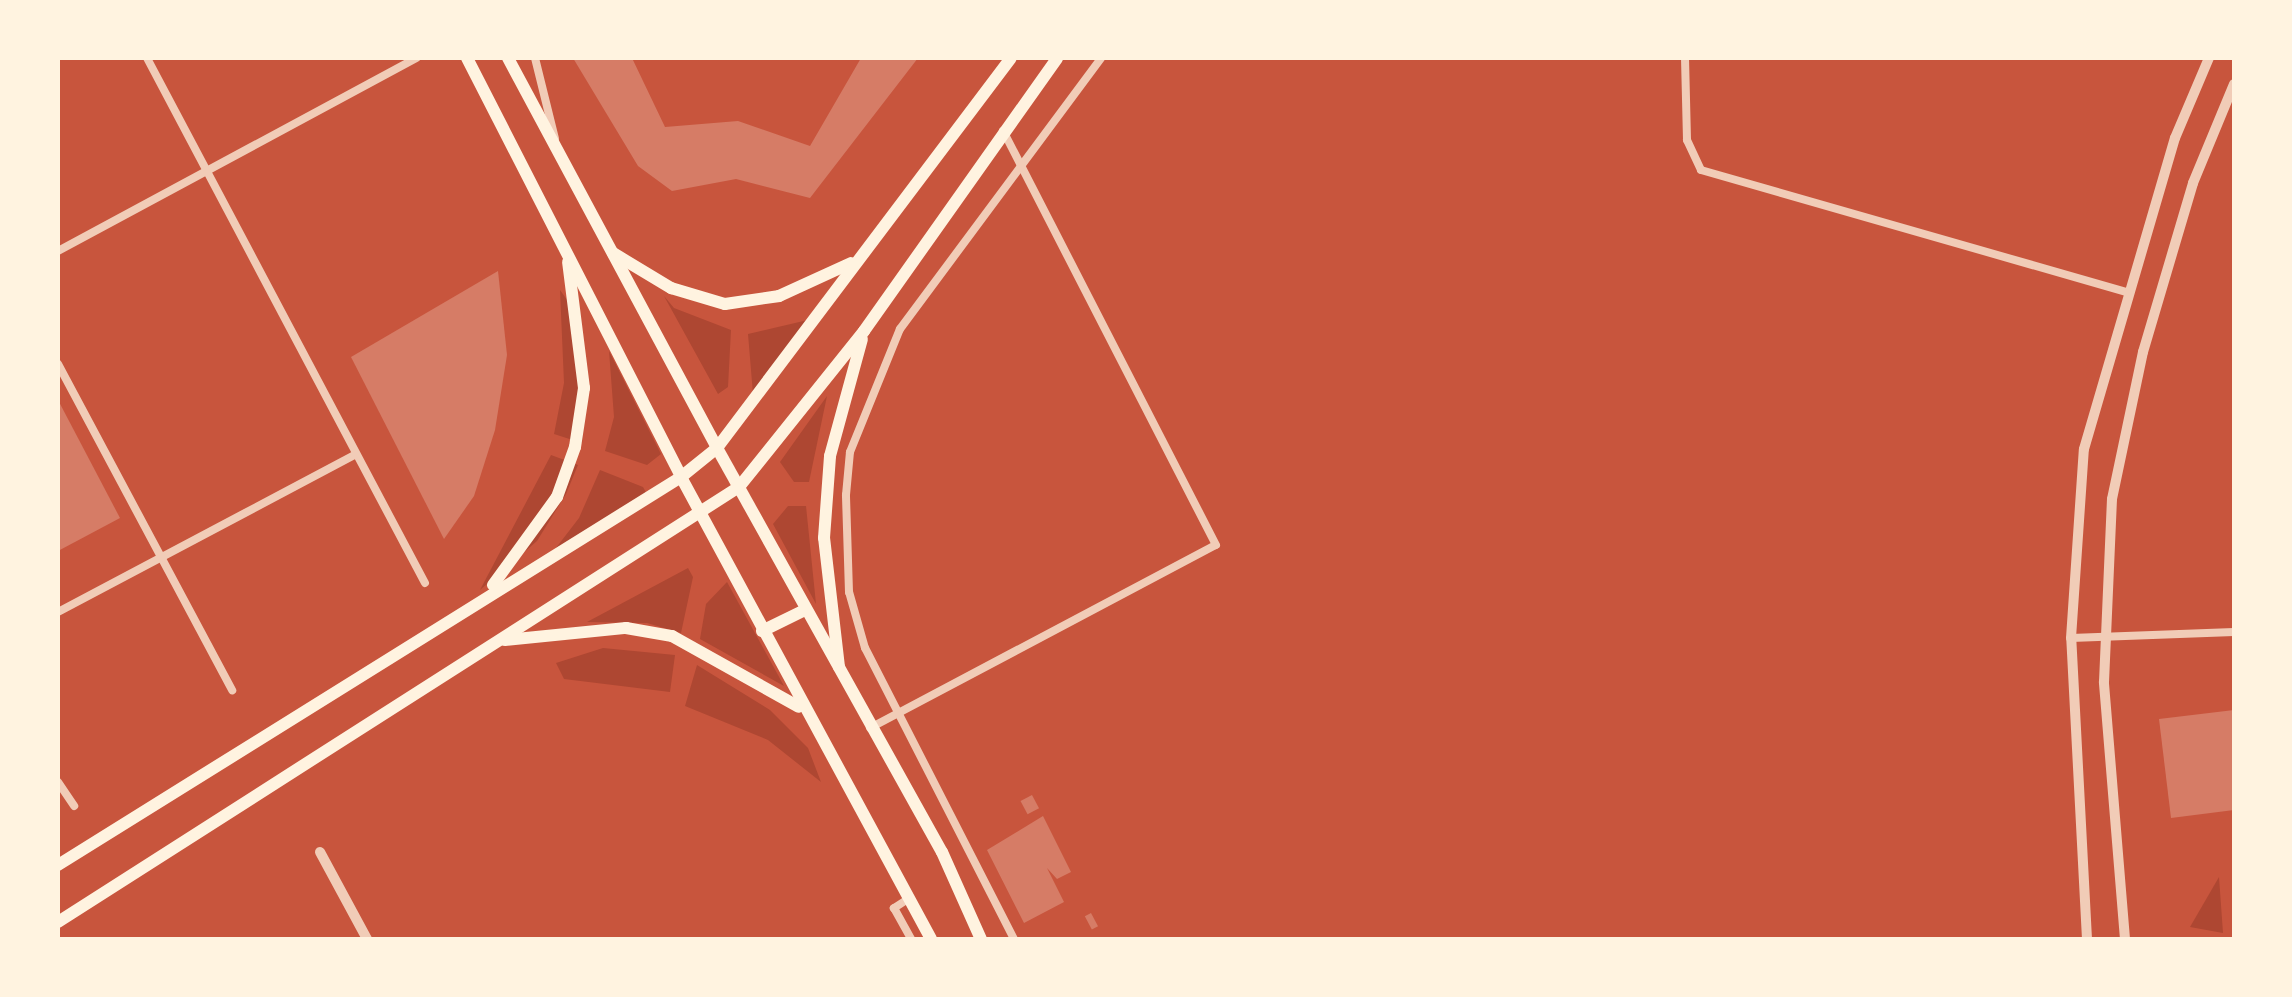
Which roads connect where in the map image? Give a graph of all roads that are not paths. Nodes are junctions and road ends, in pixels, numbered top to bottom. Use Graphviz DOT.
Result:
graph roads {
  1 [pos="147,58"];
  2 [pos="416,58"];
  3 [pos="467,58"];
  4 [pos="508,58"];
  5 [pos="535,58"];
  6 [pos="1011,58"];
  7 [pos="1057,58"];
  8 [pos="1101,58"];
  9 [pos="1685,58"];
  10 [pos="2209,58"];
  11 [pos="2234,84"];
  12 [pos="1003,130"];
  13 [pos="559,155"];
  14 [pos="204,166"];
  15 [pos="1020,167"];
  16 [pos="58,251"];
  17 [pos="613,253"];
  18 [pos="857,259"];
  19 [pos="568,262"];
  20 [pos="2126,292"];
  21 [pos="864,331"];
  22 [pos="58,364"];
  23 [pos="717,448"];
  24 [pos="356,454"];
  25 [pos="681,477"];
  26 [pos="739,487"];
  27 [pos="700,512"];
  28 [pos="162,559"];
  29 [pos="425,583"];
  30 [pos="487,592"];
  31 [pos="805,610"];
  32 [pos="58,612"];
  33 [pos="762,631"];
  34 [pos="2234,632"];
  35 [pos="2071,638"];
  36 [pos="500,640"];
  37 [pos="2106,640"];
  38 [pos="841,678"];
  39 [pos="232,690"];
  40 [pos="801,709"];
  41 [pos="894,716"];
  42 [pos="869,729"];
  43 [pos="58,782"];
  44 [pos="74,806"];
  45 [pos="320,852"];
  46 [pos="58,865"];
  47 [pos="908,899"];
  48 [pos="58,922"];
  49 [pos="367,939"];
  50 [pos="911,939"];
  51 [pos="931,939"];
  52 [pos="981,939"];
  53 [pos="1014,939"];
  54 [pos="2087,939"];
  55 [pos="2125,939"];
  1 -- 14 [label="street"];
  2 -- 14 [label="street"];
  3 -- 19 [label="main road"];
  4 -- 13 [label="main road"];
  5 -- 13 [label="street"];
  6 -- 18 [label="main road"];
  7 -- 12 [label="main road"];
  8 -- 15 [label="street"];
  9 -- 20 [label="street"];
  10 -- 20 [label="street"];
  11 -- 37 [label="street"];
  12 -- 15 [label="street"];
  12 -- 21 [label="main road"];
  13 -- 17 [label="main road"];
  14 -- 16 [label="street"];
  14 -- 24 [label="street"];
  15 -- 41 [label="street"];
  15 -- 41 [label="street"];
  17 -- 18 [label="main road"];
  17 -- 23 [label="main road"];
  18 -- 23 [label="main road"];
  19 -- 25 [label="main road"];
  19 -- 30 [label="main road"];
  20 -- 35 [label="street"];
  21 -- 26 [label="main road"];
  21 -- 38 [label="main road"];
  22 -- 28 [label="street"];
  23 -- 25 [label="main road"];
  23 -- 26 [label="main road"];
  24 -- 28 [label="street"];
  24 -- 29 [label="street"];
  25 -- 27 [label="main road"];
  25 -- 30 [label="main road"];
  26 -- 27 [label="main road"];
  26 -- 31 [label="main road"];
  27 -- 33 [label="main road"];
  27 -- 36 [label="main road"];
  28 -- 32 [label="street"];
  28 -- 39 [label="street"];
  30 -- 46 [label="main road"];
  31 -- 33 [label="main road"];
  31 -- 38 [label="main road"];
  33 -- 40 [label="main road"];
  34 -- 37 [label="street"];
  35 -- 37 [label="street"];
  35 -- 54 [label="street"];
  36 -- 40 [label="main road"];
  36 -- 48 [label="main road"];
  37 -- 55 [label="street"];
  38 -- 42 [label="main road"];
  40 -- 47 [label="main road"];
  41 -- 42 [label="street"];
  41 -- 53 [label="street"];
  42 -- 52 [label="main road"];
  43 -- 44 [label="street"];
  45 -- 49 [label="street"];
  47 -- 50 [label="street"];
  47 -- 51 [label="main road"];
}
